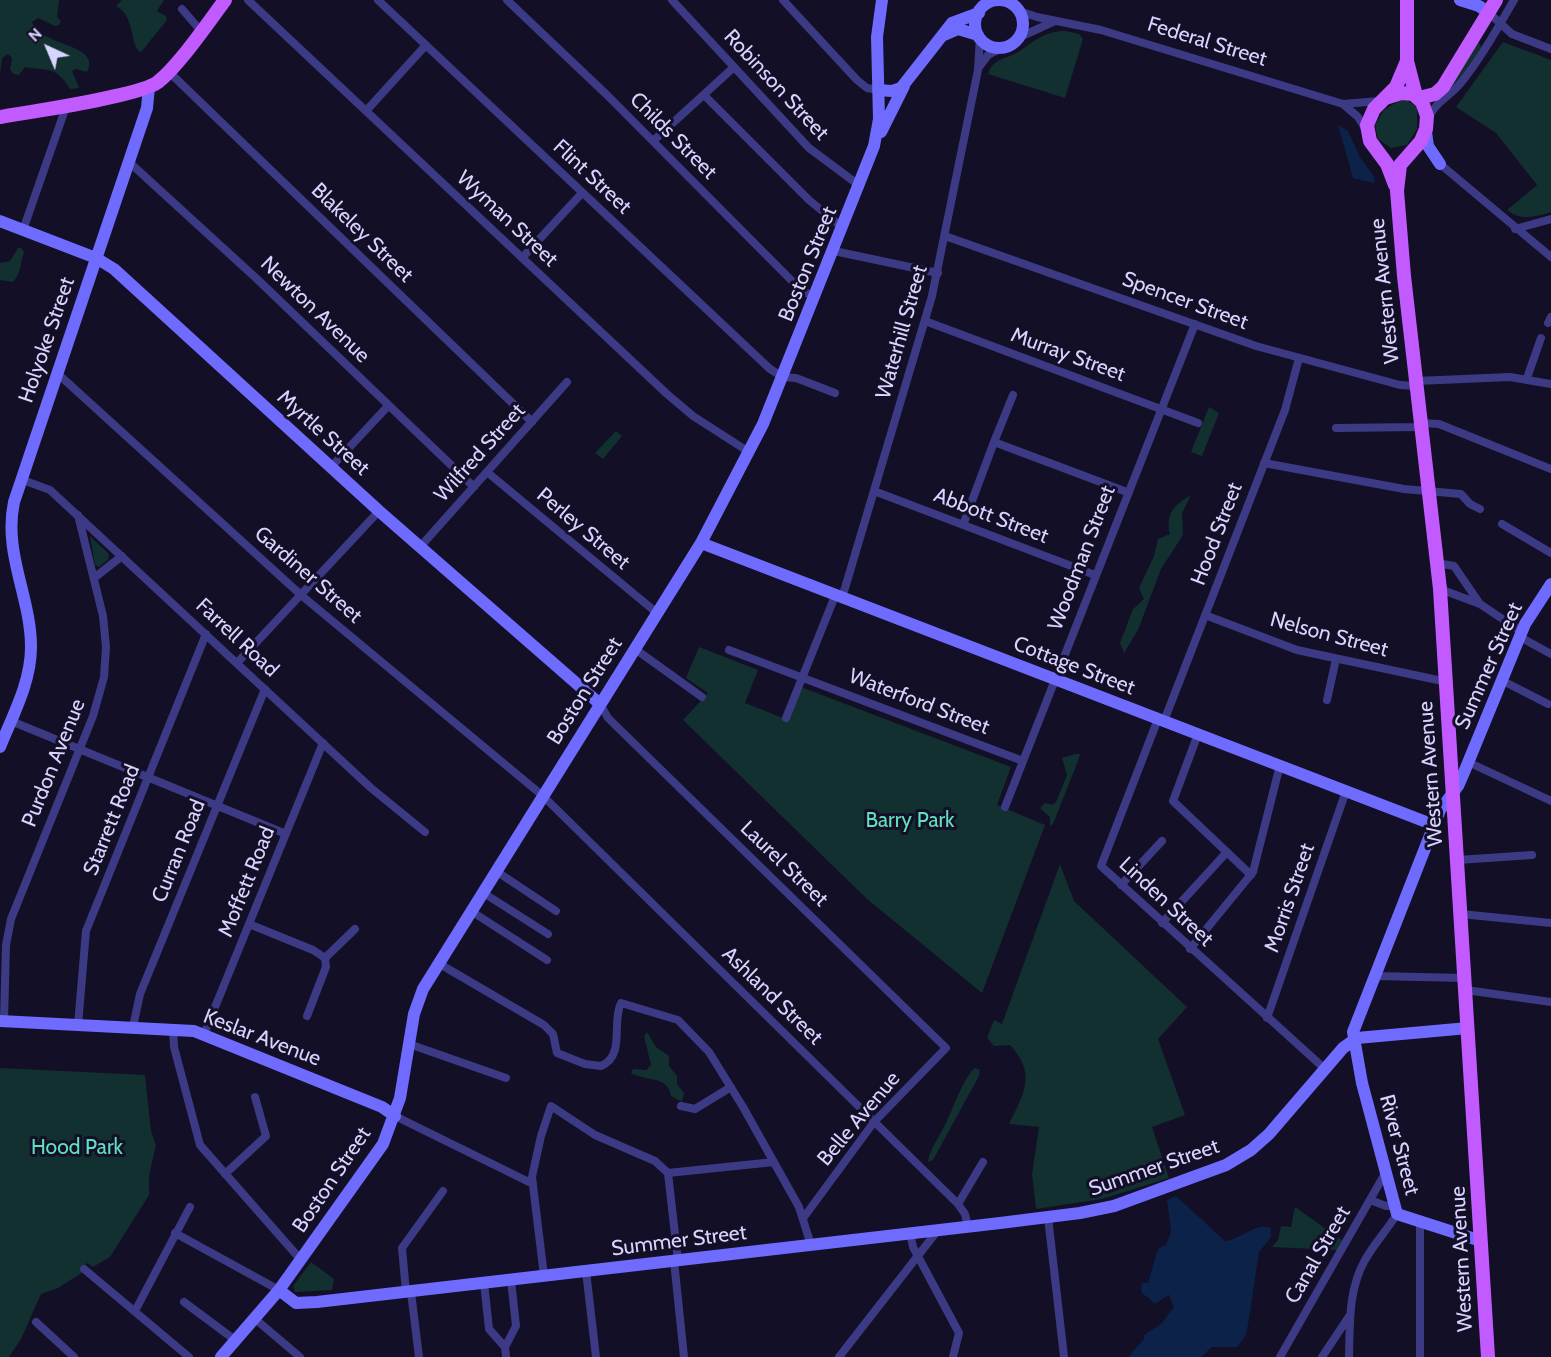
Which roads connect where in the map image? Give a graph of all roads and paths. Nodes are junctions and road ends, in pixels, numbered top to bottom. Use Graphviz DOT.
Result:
graph roads {
  1 [pos="225,0"];
  2 [pos="248,0"];
  3 [pos="378,0"];
  4 [pos="507,0"];
  5 [pos="672,0"];
  6 [pos="783,0"];
  7 [pos="882,0"];
  8 [pos="1407,0"];
  9 [pos="1460,0"];
  10 [pos="1496,0"];
  11 [pos="1514,0"];
  12 [pos="1011,3"];
  13 [pos="982,7"];
  14 [pos="182,9"];
  15 [pos="1488,13"];
  16 [pos="1058,21"];
  17 [pos="1500,24"];
  18 [pos="201,31"];
  19 [pos="943,35"];
  20 [pos="979,36"];
  21 [pos="1020,37"];
  22 [pos="426,45"];
  23 [pos="1002,48"];
  24 [pos="1551,49"];
  25 [pos="1407,61"];
  26 [pos="734,67"];
  27 [pos="978,70"];
  28 [pos="168,71"];
  29 [pos="906,83"];
  30 [pos="149,87"];
  31 [pos="878,90"];
  32 [pos="704,95"];
  33 [pos="1417,97"];
  34 [pos="1384,99"];
  35 [pos="67,104"];
  36 [pos="1343,104"];
  37 [pos="366,111"];
  38 [pos="0,117"];
  39 [pos="1426,127"];
  40 [pos="1367,131"];
  41 [pos="654,141"];
  42 [pos="874,146"];
  43 [pos="1378,151"];
  44 [pos="1409,154"];
  45 [pos="129,162"];
  46 [pos="1440,164"];
  47 [pos="860,186"];
  48 [pos="1396,190"];
  49 [pos="582,193"];
  50 [pos="1551,219"];
  51 [pos="0,221"];
  52 [pos="843,228"];
  53 [pos="1515,229"];
  54 [pos="23,230"];
  55 [pos="945,236"];
  56 [pos="834,251"];
  57 [pos="1551,257"];
  58 [pos="96,258"];
  59 [pos="522,258"];
  60 [pos="938,273"];
  61 [pos="814,298"];
  62 [pos="925,321"];
  63 [pos="1195,324"];
  64 [pos="1541,338"];
  65 [pos="1299,358"];
  66 [pos="57,373"];
  67 [pos="783,377"];
  68 [pos="1527,378"];
  69 [pos="567,382"];
  70 [pos="1416,384"];
  71 [pos="1551,384"];
  72 [pos="835,393"];
  73 [pos="1013,395"];
  74 [pos="388,406"];
  75 [pos="1160,408"];
  76 [pos="532,422"];
  77 [pos="1198,423"];
  78 [pos="1421,425"];
  79 [pos="1336,428"];
  80 [pos="994,442"];
  81 [pos="749,452"];
  82 [pos="1264,463"];
  83 [pos="331,467"];
  84 [pos="1551,469"];
  85 [pos="487,471"];
  86 [pos="20,479"];
  87 [pos="474,487"];
  88 [pos="874,491"];
  89 [pos="1429,491"];
  90 [pos="1127,492"];
  91 [pos="1480,508"];
  92 [pos="379,511"];
  93 [pos="78,515"];
  94 [pos="1502,524"];
  95 [pos="963,525"];
  96 [pos="701,543"];
  97 [pos="420,547"];
  98 [pos="1551,553"];
  99 [pos="122,556"];
  100 [pos="1437,563"];
  101 [pos="1095,575"];
  102 [pos="94,578"];
  103 [pos="1550,587"];
  104 [pos="1440,589"];
  105 [pos="301,596"];
  106 [pos="839,597"];
  107 [pos="1480,604"];
  108 [pos="657,613"];
  109 [pos="1205,615"];
  110 [pos="207,634"];
  111 [pos="1521,634"];
  112 [pos="635,649"];
  113 [pos="729,650"];
  114 [pos="1551,654"];
  115 [pos="1336,659"];
  116 [pos="237,663"];
  117 [pos="802,679"];
  118 [pos="1055,680"];
  119 [pos="1503,681"];
  120 [pos="1447,682"];
  121 [pos="265,689"];
  122 [pos="702,697"];
  123 [pos="1327,700"];
  124 [pos="600,704"];
  125 [pos="1548,704"];
  126 [pos="786,718"];
  127 [pos="1161,720"];
  128 [pos="11,721"];
  129 [pos="1198,734"];
  130 [pos="323,743"];
  131 [pos="0,747"];
  132 [pos="80,749"];
  133 [pos="1023,761"];
  134 [pos="1468,762"];
  135 [pos="1280,765"];
  136 [pos="148,777"];
  137 [pos="1346,791"];
  138 [pos="1453,791"];
  139 [pos="543,796"];
  140 [pos="1551,801"];
  141 [pos="217,806"];
  142 [pos="1005,807"];
  143 [pos="1434,825"];
  144 [pos="425,832"];
  145 [pos="286,834"];
  146 [pos="1162,842"];
  147 [pos="1227,852"];
  148 [pos="1532,855"];
  149 [pos="1458,860"];
  150 [pos="496,871"];
  151 [pos="1251,875"];
  152 [pos="1121,885"];
  153 [pos="482,892"];
  154 [pos="471,911"];
  155 [pos="556,911"];
  156 [pos="1461,914"];
  157 [pos="1162,923"];
  158 [pos="1551,923"];
  159 [pos="249,924"];
  160 [pos="355,929"];
  161 [pos="549,934"];
  162 [pos="1190,949"];
  163 [pos="325,958"];
  164 [pos="547,960"];
  165 [pos="438,963"];
  166 [pos="1374,976"];
  167 [pos="1465,984"];
  168 [pos="1551,1002"];
  169 [pos="307,1016"];
  170 [pos="1267,1018"];
  171 [pos="2,1021"];
  172 [pos="78,1025"];
  173 [pos="133,1028"];
  174 [pos="1468,1028"];
  175 [pos="173,1029"];
  176 [pos="204,1034"];
  177 [pos="1353,1040"];
  178 [pos="409,1044"];
  179 [pos="946,1048"];
  180 [pos="1324,1069"];
  181 [pos="506,1078"];
  182 [pos="731,1087"];
  183 [pos="255,1097"];
  184 [pos="681,1106"];
  185 [pos="395,1116"];
  186 [pos="874,1122"];
  187 [pos="774,1162"];
  188 [pos="983,1162"];
  189 [pos="1387,1170"];
  190 [pos="668,1173"];
  191 [pos="225,1174"];
  192 [pos="533,1184"];
  193 [pos="443,1191"];
  194 [pos="1370,1200"];
  195 [pos="958,1204"];
  196 [pos="190,1206"];
  197 [pos="1396,1210"];
  198 [pos="804,1217"];
  199 [pos="1048,1217"];
  200 [pos="1420,1222"];
  201 [pos="968,1227"];
  202 [pos="938,1230"];
  203 [pos="176,1233"];
  204 [pos="910,1233"];
  205 [pos="1481,1241"];
  206 [pos="811,1245"];
  207 [pos="918,1257"];
  208 [pos="301,1260"];
  209 [pos="676,1261"];
  210 [pos="84,1269"];
  211 [pos="586,1271"];
  212 [pos="544,1276"];
  213 [pos="511,1280"];
  214 [pos="484,1283"];
  215 [pos="279,1290"];
  216 [pos="409,1292"];
  217 [pos="184,1302"];
  218 [pos="135,1311"];
  219 [pos="1350,1315"];
  220 [pos="254,1318"];
  221 [pos="36,1322"];
  222 [pos="236,1340"];
  223 [pos="505,1347"];
  224 [pos="74,1357"];
  225 [pos="189,1357"];
  226 [pos="222,1357"];
  227 [pos="300,1357"];
  228 [pos="419,1357"];
  229 [pos="506,1357"];
  230 [pos="596,1357"];
  231 [pos="684,1357"];
  232 [pos="839,1357"];
  233 [pos="953,1357"];
  234 [pos="1064,1357"];
  235 [pos="1280,1357"];
  236 [pos="1322,1357"];
  237 [pos="1349,1357"];
  238 [pos="1420,1357"];
  239 [pos="1488,1357"];
  1 -- 18 [label="main road"];
  2 -- 37 [label="street, Wyman Street"];
  3 -- 22 [label="street, Flint Street"];
  4 -- 41 [label="street, Childs Street"];
  5 -- 26 [label="street, Robinson Street"];
  6 -- 31 [label="street"];
  7 -- 31 [label="main road, Boston Street"];
  8 -- 25 [label="main road"];
  9 -- 15 [label="main road"];
  10 -- 15 [label="main road"];
  11 -- 17 [label="street"];
  12 -- 13 [label="main road"];
  12 -- 16 [label="street, Federal Street"];
  12 -- 21 [label="main road"];
  13 -- 19 [label="main road"];
  13 -- 20 [label="main road"];
  14 -- 18 [label="street"];
  15 -- 17 [label="street"];
  15 -- 33 [label="main road"];
  16 -- 21 [label="street"];
  16 -- 36 [label="street, Federal Street"];
  17 -- 24 [label="street"];
  17 -- 39 [label="street"];
  18 -- 28 [label="main road"];
  19 -- 20 [label="main road"];
  19 -- 29 [label="main road"];
  20 -- 23 [label="main road"];
  20 -- 27 [label="street, Waterhill Street"];
  21 -- 23 [label="main road"];
  22 -- 37 [label="street"];
  22 -- 49 [label="street, Flint Street"];
  23 -- 27 [label="street"];
  25 -- 33 [label="main road"];
  25 -- 34 [label="main road"];
  26 -- 32 [label="street"];
  26 -- 47 [label="street, Robinson Street"];
  27 -- 55 [label="street, Waterhill Street"];
  28 -- 30 [label="main road"];
  28 -- 76 [label="street, Blakeley Street"];
  29 -- 31 [label="main road"];
  29 -- 42 [label="main road"];
  30 -- 35 [label="main road"];
  30 -- 45 [label="main road, Holyoke Street"];
  31 -- 42 [label="main road, Boston Street"];
  32 -- 41 [label="street"];
  32 -- 52 [label="street"];
  33 -- 34 [label="main road"];
  33 -- 39 [label="main road"];
  34 -- 36 [label="street, Federal Street"];
  34 -- 40 [label="main road"];
  35 -- 38 [label="main road"];
  35 -- 54 [label="street"];
  36 -- 40 [label="street, Federal Street"];
  37 -- 59 [label="street, Wyman Street"];
  39 -- 44 [label="main road, Western Avenue"];
  39 -- 46 [label="main road"];
  40 -- 43 [label="main road, Western Avenue"];
  41 -- 61 [label="street, Childs Street"];
  42 -- 47 [label="main road, Boston Street"];
  43 -- 44 [label="main road"];
  43 -- 48 [label="main road, Western Avenue"];
  44 -- 46 [label="main road"];
  44 -- 48 [label="main road, Western Avenue"];
  45 -- 58 [label="main road, Holyoke Street"];
  45 -- 74 [label="street, Newton Avenue"];
  46 -- 53 [label="street"];
  47 -- 52 [label="main road, Boston Street"];
  48 -- 70 [label="main road, Western Avenue"];
  49 -- 59 [label="street"];
  49 -- 67 [label="street, Flint Street"];
  50 -- 53 [label="street"];
  51 -- 54 [label="main road, Myrtle Street"];
  52 -- 56 [label="main road, Boston Street"];
  53 -- 57 [label="street"];
  54 -- 58 [label="main road, Myrtle Street"];
  55 -- 60 [label="street, Waterhill Street"];
  55 -- 63 [label="street, Spencer Street"];
  56 -- 60 [label="street"];
  56 -- 61 [label="main road, Boston Street"];
  58 -- 66 [label="main road, Holyoke Street"];
  58 -- 83 [label="main road, Myrtle Street"];
  59 -- 81 [label="street, Wyman Street"];
  60 -- 62 [label="street, Waterhill Street"];
  61 -- 67 [label="main road, Boston Street"];
  62 -- 75 [label="street, Murray Street"];
  62 -- 88 [label="street, Waterhill Street"];
  63 -- 65 [label="street, Spencer Street"];
  63 -- 75 [label="street, Woodman Street"];
  64 -- 68 [label="street"];
  65 -- 70 [label="street, Spencer Street"];
  65 -- 82 [label="street, Hood Street"];
  66 -- 86 [label="main road, Holyoke Street"];
  66 -- 105 [label="street, Gardiner Street"];
  67 -- 72 [label="street"];
  67 -- 81 [label="main road, Boston Street"];
  68 -- 70 [label="street, Spencer Street"];
  68 -- 71 [label="street, Spencer Street"];
  69 -- 76 [label="street, Wilfred Street"];
  70 -- 78 [label="main road, Western Avenue"];
  73 -- 80 [label="street"];
  74 -- 83 [label="street"];
  74 -- 87 [label="street, Newton Avenue"];
  75 -- 77 [label="street, Murray Street"];
  75 -- 90 [label="street, Woodman Street"];
  76 -- 85 [label="street, Wilfred Street"];
  78 -- 79 [label="street"];
  78 -- 84 [label="street"];
  78 -- 89 [label="main road, Western Avenue"];
  80 -- 90 [label="street"];
  80 -- 95 [label="street"];
  81 -- 96 [label="main road, Boston Street"];
  82 -- 89 [label="street"];
  82 -- 109 [label="street, Hood Street"];
  83 -- 92 [label="main road, Myrtle Street"];
  85 -- 87 [label="street, Wilfred Street"];
  85 -- 108 [label="street, Perley Street"];
  86 -- 93 [label="street, Farrell Road"];
  86 -- 128 [label="main road, Holyoke Street"];
  87 -- 97 [label="street, Wilfred Street"];
  88 -- 95 [label="street, Abbott Street"];
  88 -- 106 [label="street, Waterhill Street"];
  89 -- 91 [label="street"];
  89 -- 100 [label="main road, Western Avenue"];
  90 -- 101 [label="street, Woodman Street"];
  92 -- 97 [label="main road, Myrtle Street"];
  92 -- 105 [label="street"];
  93 -- 99 [label="street, Farrell Road"];
  93 -- 102 [label="street, Purdon Avenue"];
  94 -- 98 [label="street"];
  95 -- 101 [label="street, Abbott Street"];
  96 -- 106 [label="main road, Cottage Street"];
  96 -- 108 [label="main road, Boston Street"];
  97 -- 124 [label="main road, Myrtle Street"];
  99 -- 102 [label="street"];
  99 -- 110 [label="street, Farrell Road"];
  100 -- 104 [label="main road, Western Avenue"];
  100 -- 107 [label="street"];
  101 -- 118 [label="street, Woodman Street"];
  102 -- 132 [label="street, Purdon Avenue"];
  103 -- 111 [label="main road, Summer Street"];
  104 -- 107 [label="street"];
  104 -- 120 [label="main road, Western Avenue"];
  105 -- 116 [label="street"];
  105 -- 139 [label="street, Gardiner Street"];
  106 -- 117 [label="street, Waterhill Street"];
  106 -- 118 [label="main road, Cottage Street"];
  107 -- 111 [label="street"];
  108 -- 112 [label="main road, Boston Street"];
  109 -- 115 [label="street, Nelson Street"];
  109 -- 127 [label="street, Hood Street"];
  110 -- 116 [label="street, Farrell Road"];
  110 -- 136 [label="street, Starrett Road"];
  111 -- 114 [label="street"];
  111 -- 119 [label="main road, Summer Street"];
  112 -- 122 [label="street"];
  112 -- 124 [label="main road, Boston Street"];
  113 -- 117 [label="street, Waterford Street"];
  115 -- 120 [label="street, Nelson Street"];
  115 -- 123 [label="street"];
  116 -- 121 [label="street, Farrell Road"];
  117 -- 126 [label="street, Waterhill Street"];
  117 -- 133 [label="street, Waterford Street"];
  118 -- 127 [label="main road, Cottage Street"];
  118 -- 133 [label="street, Woodman Street"];
  119 -- 125 [label="street"];
  119 -- 134 [label="main road, Summer Street"];
  120 -- 138 [label="main road, Western Avenue"];
  121 -- 130 [label="street, Farrell Road"];
  121 -- 141 [label="street, Curran Road"];
  124 -- 139 [label="main road, Boston Street"];
  124 -- 179 [label="street, Laurel Street"];
  127 -- 129 [label="main road, Cottage Street"];
  127 -- 152 [label="street, Linden Street"];
  128 -- 131 [label="main road, Holyoke Street"];
  128 -- 132 [label="street"];
  129 -- 135 [label="main road, Cottage Street"];
  129 -- 147 [label="street"];
  130 -- 144 [label="street, Farrell Road"];
  130 -- 145 [label="street, Moffett Road"];
  132 -- 136 [label="street"];
  132 -- 171 [label="street, Purdon Avenue"];
  133 -- 142 [label="street, Woodman Street"];
  134 -- 138 [label="main road, Summer Street"];
  134 -- 140 [label="street"];
  135 -- 137 [label="main road, Cottage Street"];
  135 -- 151 [label="street"];
  136 -- 141 [label="street"];
  136 -- 172 [label="street, Starrett Road"];
  137 -- 143 [label="main road, Cottage Street"];
  137 -- 170 [label="street, Morris Street"];
  138 -- 143 [label="main road, Summer Street"];
  138 -- 149 [label="main road, Western Avenue"];
  139 -- 150 [label="main road, Boston Street"];
  139 -- 186 [label="street, Ashland Street"];
  141 -- 145 [label="street"];
  141 -- 173 [label="street, Curran Road"];
  143 -- 166 [label="main road, Summer Street"];
  145 -- 159 [label="street, Moffett Road"];
  146 -- 152 [label="street"];
  147 -- 151 [label="street"];
  147 -- 157 [label="street"];
  148 -- 149 [label="street"];
  149 -- 156 [label="main road, Western Avenue"];
  150 -- 153 [label="main road, Boston Street"];
  150 -- 155 [label="street"];
  151 -- 162 [label="street"];
  152 -- 157 [label="street, Linden Street"];
  153 -- 154 [label="main road, Boston Street"];
  153 -- 161 [label="street"];
  154 -- 164 [label="street"];
  154 -- 165 [label="main road, Boston Street"];
  156 -- 158 [label="street"];
  156 -- 167 [label="main road, Western Avenue"];
  157 -- 162 [label="street, Linden Street"];
  159 -- 163 [label="street"];
  159 -- 176 [label="street, Moffett Road"];
  160 -- 163 [label="street"];
  162 -- 170 [label="street, Linden Street"];
  163 -- 169 [label="street"];
  165 -- 178 [label="main road, Boston Street"];
  165 -- 182 [label="street"];
  166 -- 167 [label="street"];
  166 -- 177 [label="main road, Summer Street"];
  167 -- 168 [label="street"];
  167 -- 174 [label="main road, Western Avenue"];
  170 -- 180 [label="street, Linden Street"];
  171 -- 172 [label="main road, Keslar Avenue"];
  172 -- 173 [label="main road, Keslar Avenue"];
  173 -- 175 [label="main road, Keslar Avenue"];
  174 -- 177 [label="main road"];
  174 -- 205 [label="main road, Western Avenue"];
  175 -- 176 [label="main road, Keslar Avenue"];
  175 -- 191 [label="street"];
  176 -- 185 [label="main road, Keslar Avenue"];
  177 -- 180 [label="main road, Summer Street"];
  177 -- 189 [label="main road, River Street"];
  178 -- 181 [label="street"];
  178 -- 185 [label="main road, Boston Street"];
  179 -- 186 [label="street, Belle Avenue"];
  180 -- 199 [label="main road, Summer Street"];
  182 -- 184 [label="street"];
  182 -- 187 [label="street"];
  183 -- 191 [label="street"];
  185 -- 192 [label="street"];
  185 -- 208 [label="main road, Boston Street"];
  186 -- 195 [label="street, Ashland Street"];
  186 -- 198 [label="street, Belle Avenue"];
  187 -- 190 [label="street"];
  187 -- 198 [label="street"];
  188 -- 195 [label="street"];
  189 -- 194 [label="street, Canal Street"];
  189 -- 197 [label="main road, River Street"];
  190 -- 192 [label="street"];
  190 -- 209 [label="street"];
  191 -- 208 [label="street"];
  192 -- 212 [label="street"];
  193 -- 216 [label="street"];
  194 -- 197 [label="street"];
  194 -- 235 [label="street, Canal Street"];
  195 -- 201 [label="street, Ashland Street"];
  196 -- 203 [label="street"];
  197 -- 200 [label="main road"];
  197 -- 219 [label="street, River Street"];
  198 -- 206 [label="street"];
  199 -- 201 [label="main road, Summer Street"];
  199 -- 234 [label="street"];
  200 -- 205 [label="main road"];
  200 -- 238 [label="street"];
  201 -- 202 [label="main road, Summer Street"];
  202 -- 204 [label="main road, Summer Street"];
  202 -- 207 [label="street"];
  203 -- 215 [label="street"];
  203 -- 218 [label="street"];
  204 -- 206 [label="main road, Summer Street"];
  204 -- 207 [label="street"];
  205 -- 239 [label="main road, Western Avenue"];
  206 -- 209 [label="main road, Summer Street"];
  207 -- 232 [label="street"];
  207 -- 233 [label="street"];
  208 -- 215 [label="main road, Boston Street"];
  209 -- 211 [label="main road, Summer Street"];
  209 -- 231 [label="street"];
  210 -- 218 [label="street"];
  211 -- 212 [label="main road, Summer Street"];
  211 -- 230 [label="street"];
  212 -- 213 [label="main road, Summer Street"];
  213 -- 214 [label="main road, Summer Street"];
  213 -- 223 [label="street"];
  214 -- 216 [label="main road, Summer Street"];
  214 -- 223 [label="street"];
  215 -- 216 [label="main road, Summer Street"];
  215 -- 220 [label="main road, Boston Street"];
  216 -- 228 [label="street"];
  217 -- 222 [label="street"];
  218 -- 225 [label="street"];
  219 -- 236 [label="street"];
  219 -- 237 [label="street, River Street"];
  220 -- 222 [label="main road, Boston Street"];
  220 -- 227 [label="street"];
  221 -- 224 [label="street"];
  222 -- 226 [label="main road, Boston Street"];
  223 -- 229 [label="street"];
}
